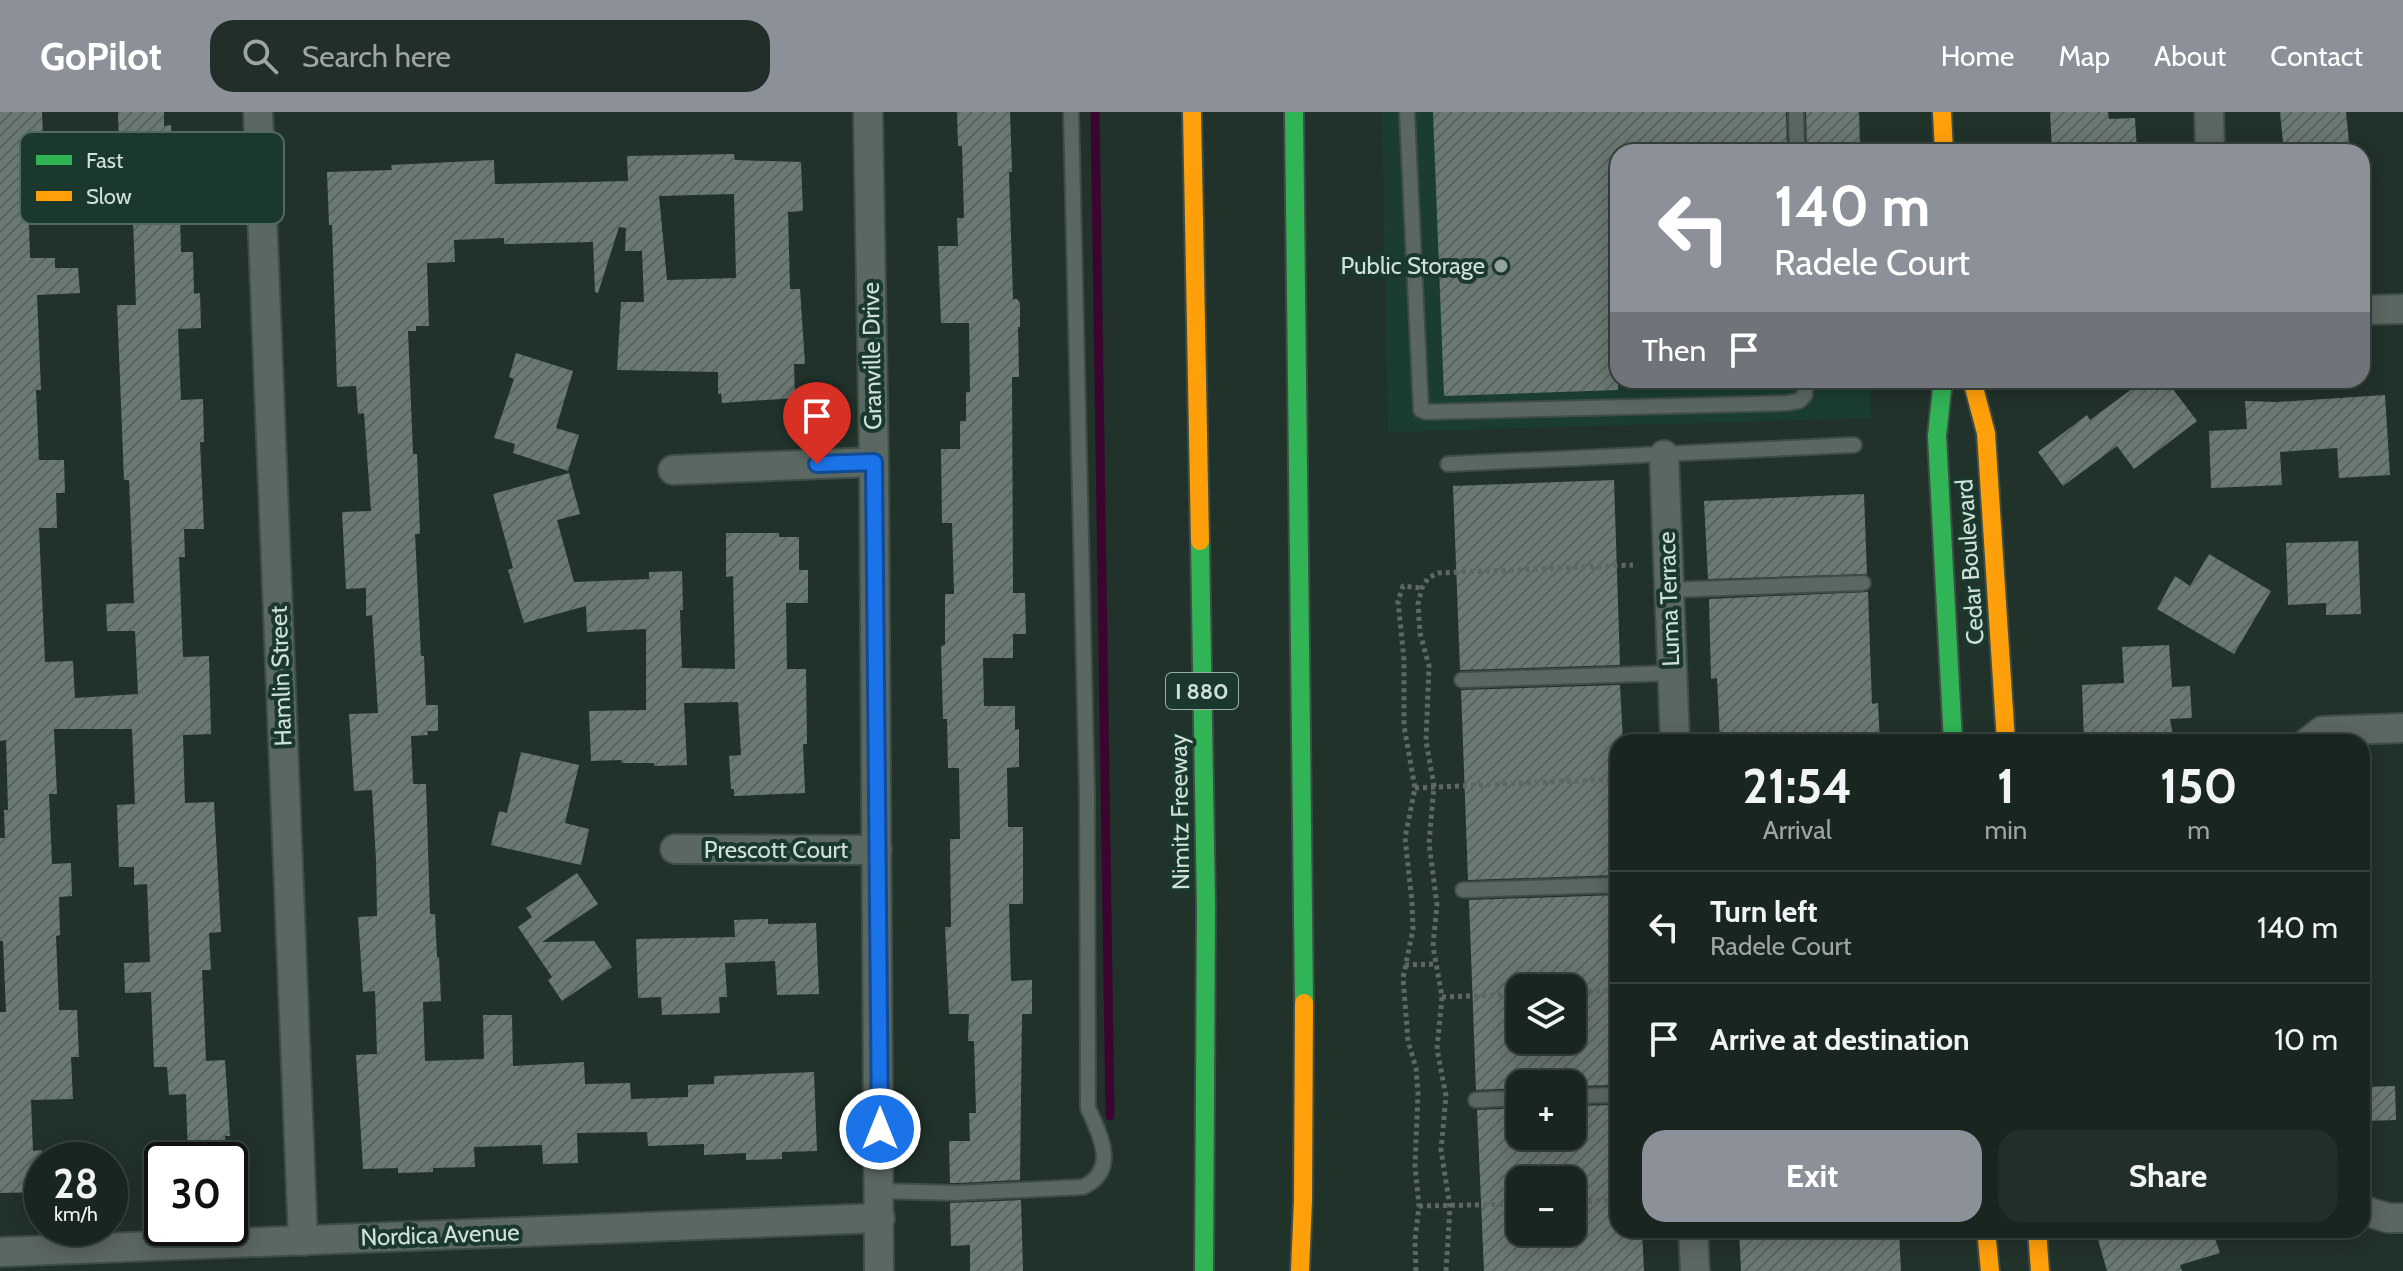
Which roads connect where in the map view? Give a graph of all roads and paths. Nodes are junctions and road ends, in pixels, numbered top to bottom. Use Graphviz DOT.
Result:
graph roads {
  1 [pos="258,112"];
  2 [pos="868,112"];
  3 [pos="1071,112"];
  4 [pos="1192,112"];
  5 [pos="1294,112"];
  6 [pos="1407,112"];
  7 [pos="1796,112"];
  8 [pos="1942,112"];
  9 [pos="2209,112"];
  10 [pos="259,132"];
  11 [pos="1797,144"];
  12 [pos="1944,144"];
  13 [pos="2210,144"];
  14 [pos="262,224"];
  15 [pos="2403,309"];
  16 [pos="2370,310"];
  17 [pos="1805,388"];
  18 [pos="1942,388"];
  19 [pos="1974,388"];
  20 [pos="1854,445"];
  21 [pos="1664,455"];
  22 [pos="874,462"];
  23 [pos="1448,464"];
  24 [pos="673,470"];
  25 [pos="1633,565"];
  26 [pos="1863,583"];
  27 [pos="1422,588"];
  28 [pos="1668,590"];
  29 [pos="1672,673"];
  30 [pos="1462,680"];
  31 [pos="2403,728"];
  32 [pos="1675,734"];
  33 [pos="1953,734"];
  34 [pos="2005,734"];
  35 [pos="2318,734"];
  36 [pos="1610,779"];
  37 [pos="1434,786"];
  38 [pos="1415,788"];
  39 [pos="675,849"];
  40 [pos="877,850"];
  41 [pos="1610,885"];
  42 [pos="1463,890"];
  43 [pos="1436,964"];
  44 [pos="1405,965"];
  45 [pos="1610,990"];
  46 [pos="1586,991"];
  47 [pos="1506,995"];
  48 [pos="1442,997"];
  49 [pos="1610,1095"];
  50 [pos="1586,1096"];
  51 [pos="1506,1099"];
  52 [pos="1476,1100"];
  53 [pos="1610,1200"];
  54 [pos="1586,1201"];
  55 [pos="880,1204"];
  56 [pos="1506,1205"];
  57 [pos="1419,1206"];
  58 [pos="1450,1207"];
  59 [pos="2370,1212"];
  60 [pos="2403,1218"];
  61 [pos="1693,1238"];
  62 [pos="1987,1238"];
  63 [pos="2038,1238"];
  64 [pos="303,1241"];
  65 [pos="0,1252"];
  66 [pos="879,1271"];
  67 [pos="1204,1271"];
  68 [pos="1300,1271"];
  69 [pos="1416,1271"];
  70 [pos="1446,1271"];
  71 [pos="1695,1271"];
  72 [pos="1990,1271"];
  73 [pos="2040,1271"];
  1 -- 10 [label="street, Hamlin Street"];
  2 -- 22 [label="street, Granville Drive"];
  3 -- 55 [label="lane"];
  4 -- 67 [label="main road, Nimitz Freeway / I 880"];
  5 -- 68 [label="main road"];
  6 -- 17 [label="lane"];
  7 -- 11 [label="lane"];
  8 -- 12 [label="main road"];
  9 -- 13 [label="street"];
  14 -- 64 [label="street, Hamlin Street"];
  15 -- 16 [label="street"];
  18 -- 33 [label="main road, Cedar Boulevard"];
  19 -- 34 [label="main road, Cedar Boulevard"];
  20 -- 21 [label="lane"];
  21 -- 23 [label="lane"];
  21 -- 28 [label="street, Luma Terrace"];
  22 -- 24 [label="street"];
  22 -- 40 [label="street, Granville Drive"];
  25 -- 27 [label="path"];
  26 -- 28 [label="lane"];
  27 -- 37 [label="path"];
  27 -- 38 [label="path"];
  28 -- 29 [label="street, Luma Terrace"];
  29 -- 30 [label="lane"];
  29 -- 32 [label="street, Luma Terrace"];
  31 -- 35 [label="street"];
  36 -- 37 [label="path"];
  37 -- 38 [label="path"];
  37 -- 43 [label="path"];
  38 -- 44 [label="path"];
  39 -- 40 [label="street, Prescott Court"];
  40 -- 55 [label="street, Granville Drive"];
  41 -- 42 [label="lane"];
  43 -- 44 [label="path"];
  43 -- 48 [label="path"];
  44 -- 57 [label="path"];
  45 -- 46 [label="path"];
  47 -- 48 [label="path"];
  48 -- 58 [label="path"];
  49 -- 50 [label="lane"];
  51 -- 52 [label="lane"];
  53 -- 54 [label="path"];
  55 -- 64 [label="street, Nordica Avenue"];
  55 -- 66 [label="street, Granville Drive"];
  56 -- 58 [label="path"];
  57 -- 58 [label="path"];
  57 -- 69 [label="path"];
  58 -- 70 [label="path"];
  59 -- 60 [label="street"];
  61 -- 71 [label="street"];
  62 -- 72 [label="main road"];
  63 -- 73 [label="main road"];
  64 -- 65 [label="street, Nordica Avenue"];
}
